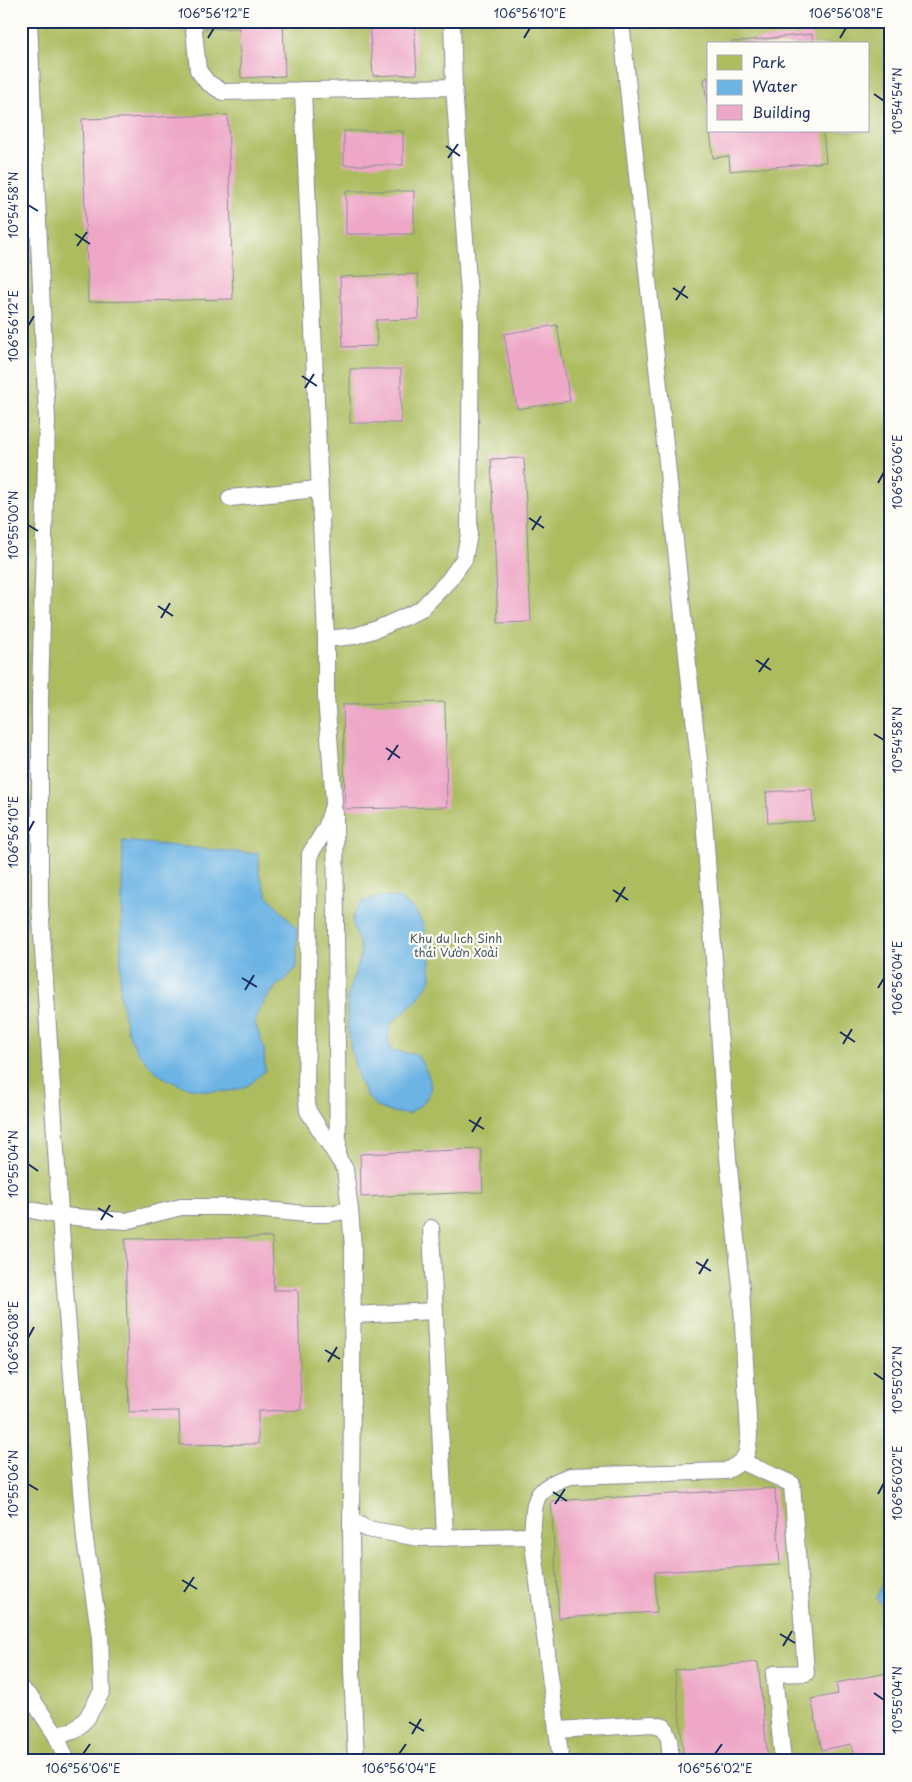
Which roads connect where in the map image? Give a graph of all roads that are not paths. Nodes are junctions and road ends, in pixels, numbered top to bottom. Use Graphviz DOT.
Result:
graph roads {
  1 [pos="29,21"];
  2 [pos="193,21"];
  3 [pos="452,21"];
  4 [pos="621,21"];
  5 [pos="454,87"];
  6 [pos="303,90"];
  7 [pos="318,489"];
  8 [pos="230,498"];
  9 [pos="326,639"];
  10 [pos="334,802"];
  11 [pos="338,1158"];
  12 [pos="21,1208"];
  13 [pos="350,1210"];
  14 [pos="61,1216"];
  15 [pos="432,1228"];
  16 [pos="435,1311"];
  17 [pos="352,1315"];
  18 [pos="742,1462"];
  19 [pos="352,1520"];
  20 [pos="532,1536"];
  21 [pos="445,1538"];
  22 [pos="21,1689"];
  23 [pos="558,1730"];
  24 [pos="56,1735"];
  25 [pos="67,1761"];
  26 [pos="356,1761"];
  27 [pos="561,1761"];
  28 [pos="672,1761"];
  29 [pos="783,1761"];
  1 -- 14 [label="lane"];
  2 -- 6 [label="lane"];
  3 -- 5 [label="lane"];
  4 -- 18 [label="lane"];
  5 -- 6 [label="lane"];
  5 -- 9 [label="lane"];
  6 -- 7 [label="lane"];
  7 -- 8 [label="lane"];
  7 -- 9 [label="lane"];
  9 -- 10 [label="lane"];
  10 -- 11 [label="lane"];
  10 -- 11 [label="lane"];
  11 -- 13 [label="lane"];
  12 -- 14 [label="lane"];
  13 -- 14 [label="lane"];
  13 -- 17 [label="lane"];
  14 -- 24 [label="lane"];
  15 -- 16 [label="lane"];
  16 -- 17 [label="lane"];
  16 -- 21 [label="lane"];
  17 -- 19 [label="lane"];
  18 -- 20 [label="lane"];
  18 -- 29 [label="lane"];
  19 -- 21 [label="lane"];
  19 -- 26 [label="lane"];
  20 -- 21 [label="lane"];
  20 -- 23 [label="lane"];
  22 -- 24 [label="lane"];
  23 -- 27 [label="lane"];
  23 -- 28 [label="lane"];
  24 -- 25 [label="lane"];
}
